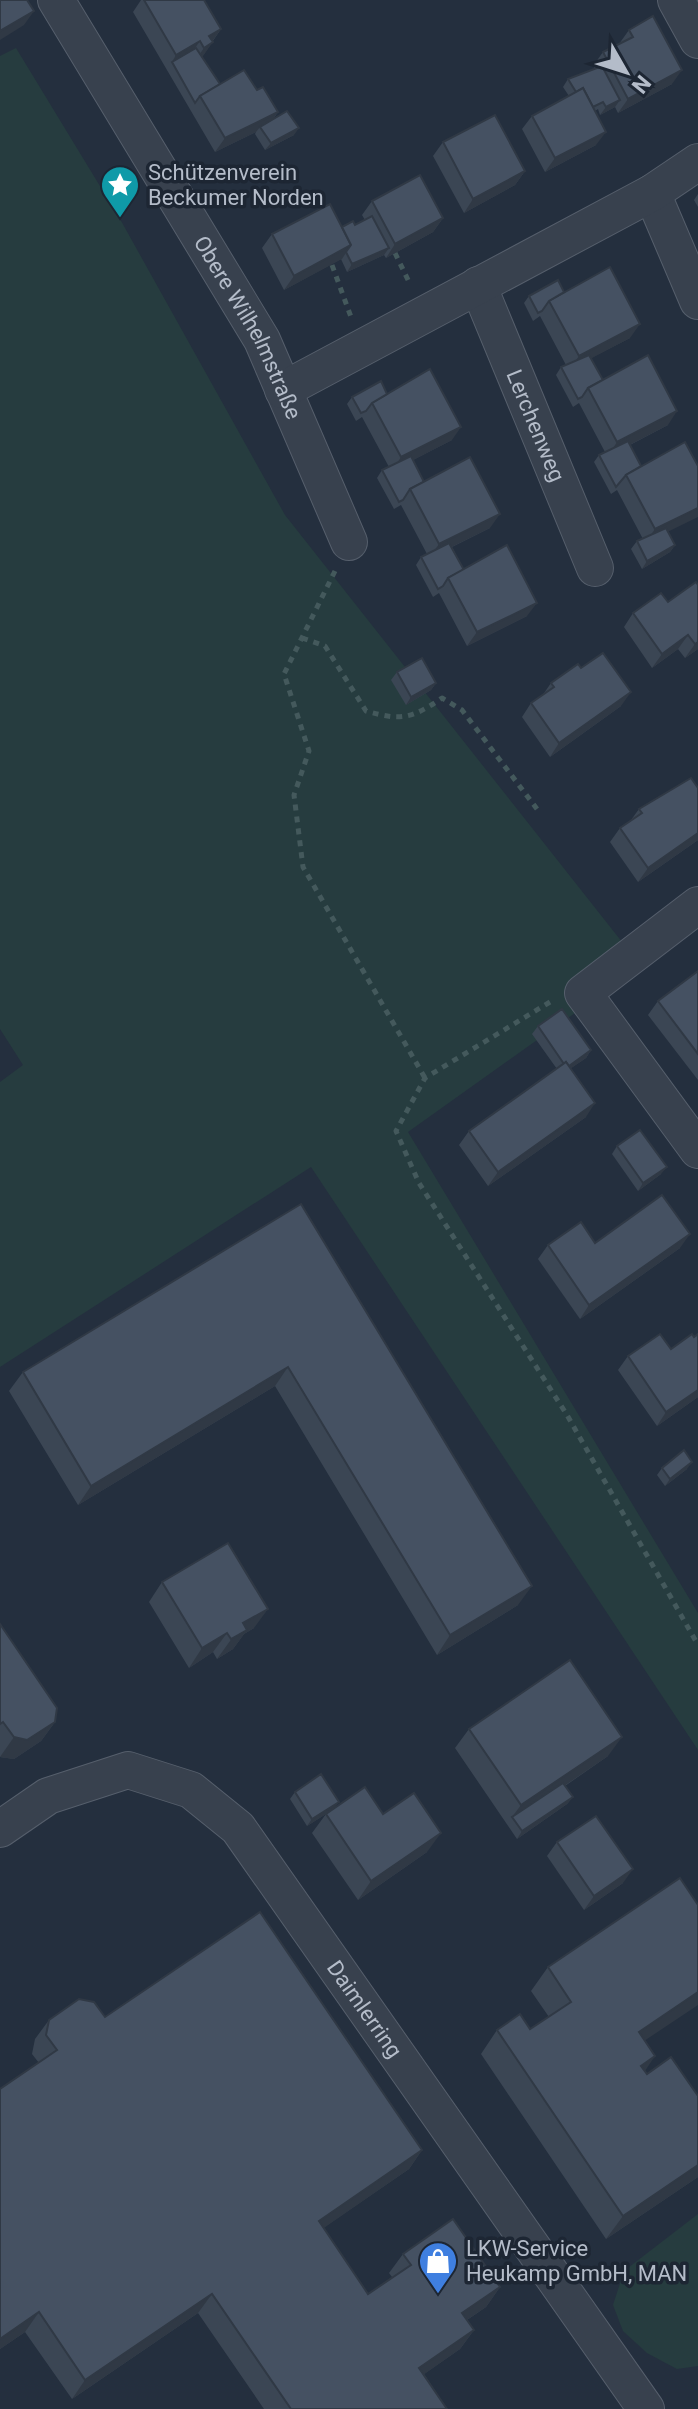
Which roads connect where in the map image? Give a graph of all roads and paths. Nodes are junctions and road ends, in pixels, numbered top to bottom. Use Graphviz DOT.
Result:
graph roads {
  1 [pos="56,0"];
  2 [pos="676,0"];
  3 [pos="698,40"];
  4 [pos="698,162"];
  5 [pos="652,193"];
  6 [pos="332,265"];
  7 [pos="478,285"];
  8 [pos="698,301"];
  9 [pos="362,348"];
  10 [pos="283,390"];
  11 [pos="349,542"];
  12 [pos="595,568"];
  13 [pos="302,638"];
  14 [pos="537,809"];
  15 [pos="698,905"];
  16 [pos="583,993"];
  17 [pos="425,1078"];
  18 [pos="698,1150"];
  19 [pos="698,1645"];
  20 [pos="0,1829"];
  21 [pos="646,2409"];
  1 -- 10 [label="street, Obere Wilhelmstraße"];
  2 -- 3 [label="street"];
  4 -- 5 [label="street"];
  5 -- 7 [label="street"];
  5 -- 8 [label="street"];
  6 -- 9 [label="path"];
  7 -- 9 [label="street"];
  7 -- 12 [label="street, Lerchenweg"];
  9 -- 10 [label="street"];
  10 -- 11 [label="street, Obere Wilhelmstraße"];
  11 -- 13 [label="path"];
  13 -- 14 [label="path"];
  13 -- 17 [label="path"];
  15 -- 16 [label="street"];
  16 -- 17 [label="path"];
  16 -- 18 [label="street"];
  17 -- 19 [label="path"];
  20 -- 21 [label="street, Daimlerring"];
}
